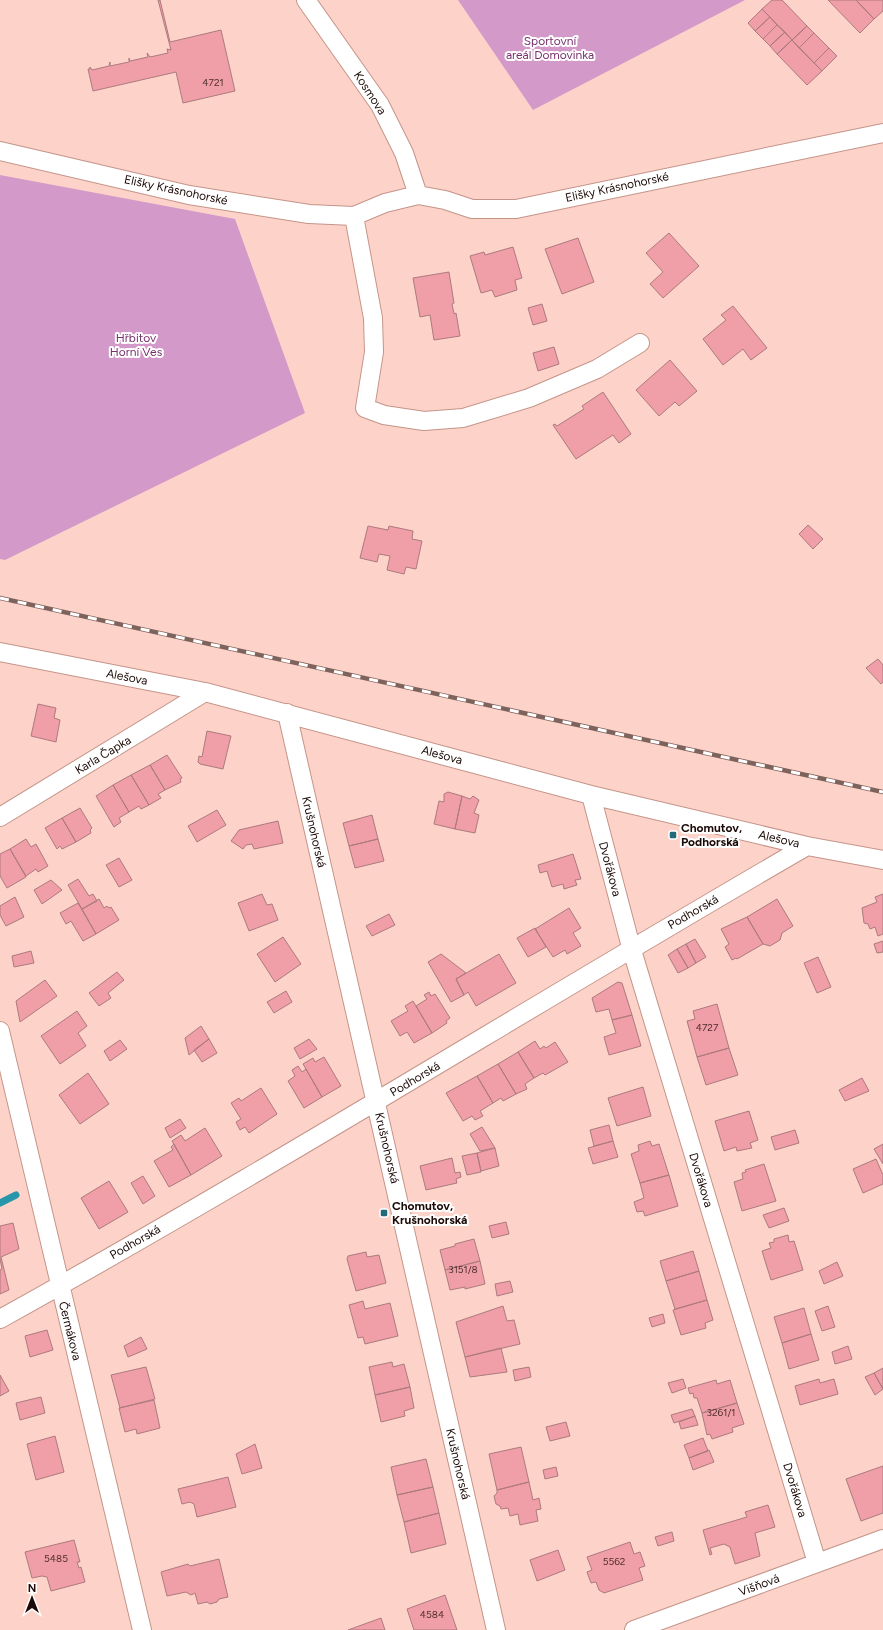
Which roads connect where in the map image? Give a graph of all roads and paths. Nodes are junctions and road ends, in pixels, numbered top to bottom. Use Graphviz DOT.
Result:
graph roads {
  1 [pos="306,0"];
  2 [pos="883,133"];
  3 [pos="0,151"];
  4 [pos="418,194"];
  5 [pos="354,216"];
  6 [pos="640,343"];
  7 [pos="0,652"];
  8 [pos="205,692"];
  9 [pos="287,712"];
  10 [pos="590,795"];
  11 [pos="0,818"];
  12 [pos="807,846"];
  13 [pos="883,860"];
  14 [pos="631,947"];
  15 [pos="0,1031"];
  16 [pos="376,1102"];
  17 [pos="59,1287"];
  18 [pos="0,1320"];
  19 [pos="883,1539"];
  20 [pos="817,1563"];
  21 [pos="142,1630"];
  22 [pos="496,1630"];
  23 [pos="634,1630"];
  1 -- 4 [label="street, Kosmova"];
  2 -- 4 [label="street, Elišky Krásnohorské"];
  3 -- 5 [label="street, Elišky Krásnohorské"];
  4 -- 5 [label="street, Elišky Krásnohorské"];
  5 -- 6 [label="street"];
  7 -- 8 [label="street, Alešova"];
  8 -- 9 [label="street, Alešova"];
  8 -- 11 [label="street, Karla Čapka"];
  9 -- 10 [label="street, Alešova"];
  9 -- 16 [label="street, Krušnohorská"];
  10 -- 12 [label="street, Alešova"];
  10 -- 14 [label="street, Dvořákova"];
  12 -- 13 [label="street, Alešova"];
  12 -- 14 [label="street, Podhorská"];
  14 -- 16 [label="street, Podhorská"];
  14 -- 20 [label="street, Dvořákova"];
  15 -- 17 [label="street, Čermákova"];
  16 -- 17 [label="street, Podhorská"];
  16 -- 22 [label="street, Krušnohorská"];
  17 -- 18 [label="street, Podhorská"];
  17 -- 21 [label="street, Čermákova"];
  19 -- 20 [label="street, Višňová"];
  20 -- 23 [label="street, Višňová"];
}
